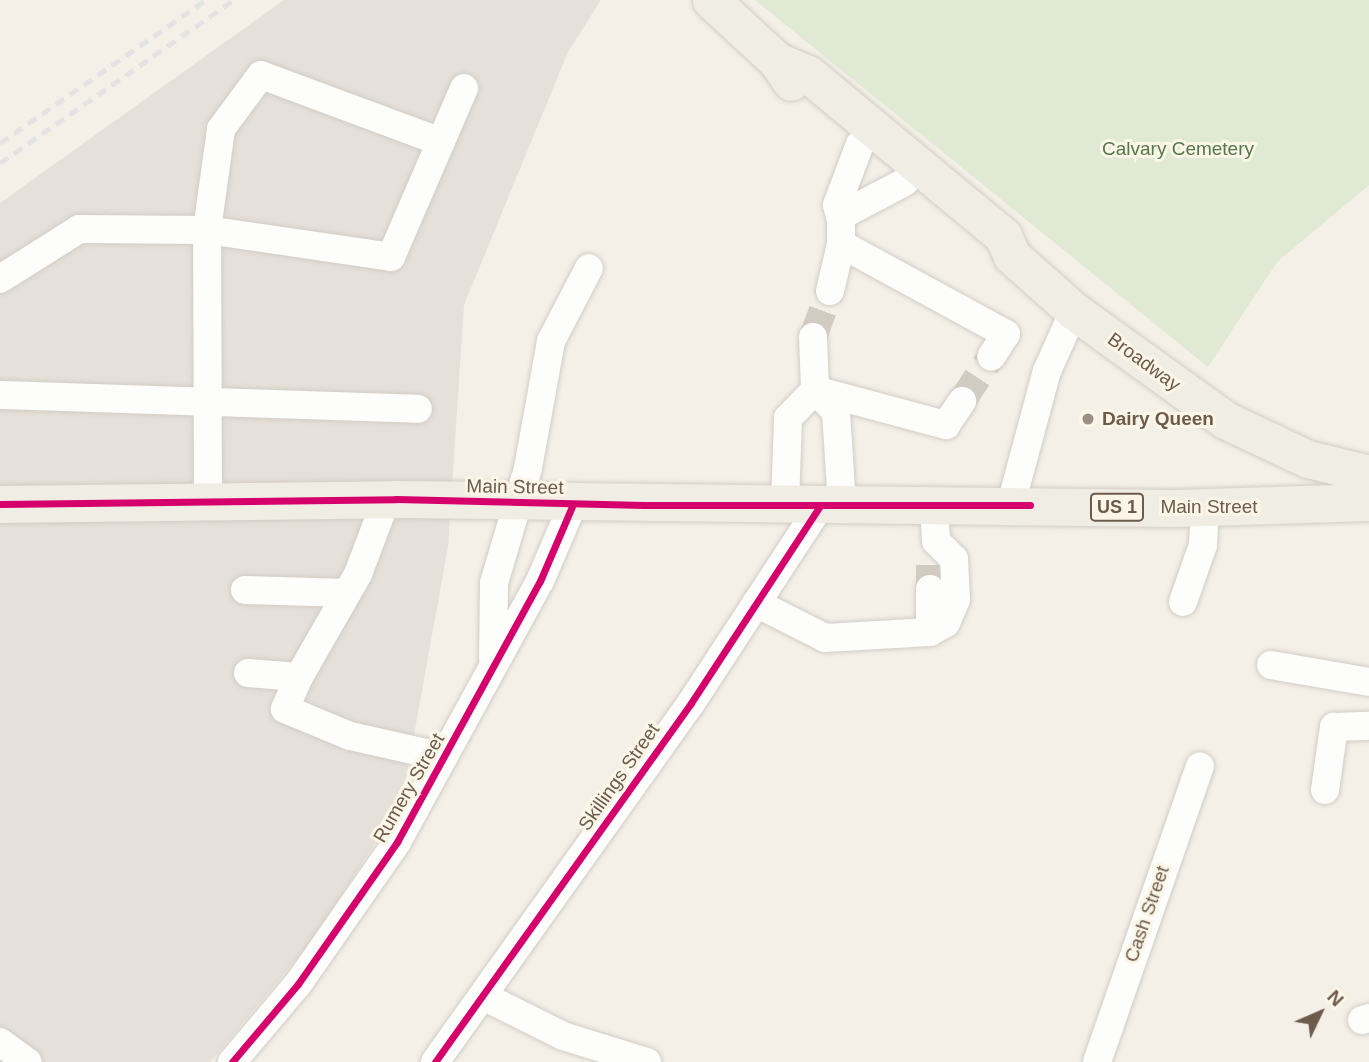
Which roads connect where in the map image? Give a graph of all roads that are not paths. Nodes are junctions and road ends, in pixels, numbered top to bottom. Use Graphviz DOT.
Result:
graph roads {
  1 [pos="711,0"];
  2 [pos="777,61"];
  3 [pos="464,88"];
  4 [pos="441,142"];
  5 [pos="860,144"];
  6 [pos="905,182"];
  7 [pos="208,230"];
  8 [pos="841,230"];
  9 [pos="1012,256"];
  10 [pos="589,268"];
  11 [pos="0,279"];
  12 [pos="830,291"];
  13 [pos="1074,311"];
  14 [pos="813,337"];
  15 [pos="991,357"];
  16 [pos="815,390"];
  17 [pos="0,395"];
  18 [pos="962,401"];
  19 [pos="206,404"];
  20 [pos="418,409"];
  21 [pos="1369,474"];
  22 [pos="386,500"];
  23 [pos="208,502"];
  24 [pos="1369,502"];
  25 [pos="0,504"];
  26 [pos="518,504"];
  27 [pos="573,504"];
  28 [pos="785,504"];
  29 [pos="1012,504"];
  30 [pos="934,505"];
  31 [pos="831,506"];
  32 [pos="1205,508"];
  33 [pos="932,565"];
  34 [pos="245,590"];
  35 [pos="347,593"];
  36 [pos="1183,602"];
  37 [pos="757,603"];
  38 [pos="930,632"];
  39 [pos="492,660"];
  40 [pos="1271,665"];
  41 [pos="248,673"];
  42 [pos="299,677"];
  43 [pos="1369,682"];
  44 [pos="1369,726"];
  45 [pos="444,757"];
  46 [pos="1200,766"];
  47 [pos="1325,790"];
  48 [pos="483,996"];
  49 [pos="0,1041"];
  50 [pos="28,1062"];
  51 [pos="232,1062"];
  52 [pos="435,1062"];
  53 [pos="647,1062"];
  54 [pos="1097,1062"];
  1 -- 2 [label="main road, Broadway"];
  2 -- 5 [label="main road, Broadway"];
  2 -- 9 [label="main road, Broadway"];
  3 -- 4 [label="street"];
  4 -- 7 [label="street"];
  4 -- 7 [label="street"];
  5 -- 6 [label="main road, Broadway"];
  5 -- 8 [label="street"];
  6 -- 8 [label="street"];
  6 -- 9 [label="main road, Broadway"];
  7 -- 11 [label="street"];
  7 -- 19 [label="street"];
  8 -- 12 [label="street"];
  8 -- 15 [label="street"];
  9 -- 13 [label="main road, Broadway"];
  10 -- 26 [label="street, Rumery Street"];
  13 -- 21 [label="main road, Broadway"];
  13 -- 29 [label="street"];
  14 -- 16 [label="street"];
  16 -- 18 [label="street"];
  16 -- 28 [label="street"];
  16 -- 31 [label="street"];
  17 -- 19 [label="street"];
  19 -- 20 [label="street"];
  19 -- 23 [label="street"];
  22 -- 23 [label="main road, Main Street / US 1"];
  22 -- 26 [label="main road, Main Street / US 1"];
  22 -- 35 [label="street"];
  23 -- 25 [label="main road, Main Street / US 1"];
  24 -- 32 [label="main road, Main Street / US 1"];
  26 -- 27 [label="main road, Main Street / US 1"];
  26 -- 39 [label="street, Rumery Street"];
  27 -- 28 [label="main road, Main Street / US 1"];
  27 -- 39 [label="street, Rumery Street"];
  28 -- 31 [label="main road, Main Street / US 1"];
  29 -- 30 [label="main road, Main Street / US 1"];
  29 -- 32 [label="main road, Main Street / US 1"];
  30 -- 31 [label="main road, Main Street / US 1"];
  30 -- 33 [label="street"];
  31 -- 37 [label="street, Skillings Street"];
  32 -- 36 [label="street"];
  33 -- 38 [label="street"];
  33 -- 38 [label="street"];
  34 -- 35 [label="street"];
  35 -- 42 [label="street"];
  37 -- 38 [label="street"];
  37 -- 48 [label="street, Skillings Street"];
  39 -- 45 [label="street, Rumery Street"];
  40 -- 43 [label="street"];
  41 -- 42 [label="street"];
  42 -- 45 [label="street"];
  44 -- 47 [label="street"];
  45 -- 51 [label="street, Rumery Street"];
  46 -- 54 [label="street, Cash Street"];
  48 -- 52 [label="street, Skillings Street"];
  48 -- 53 [label="street"];
  49 -- 50 [label="street"];
}
